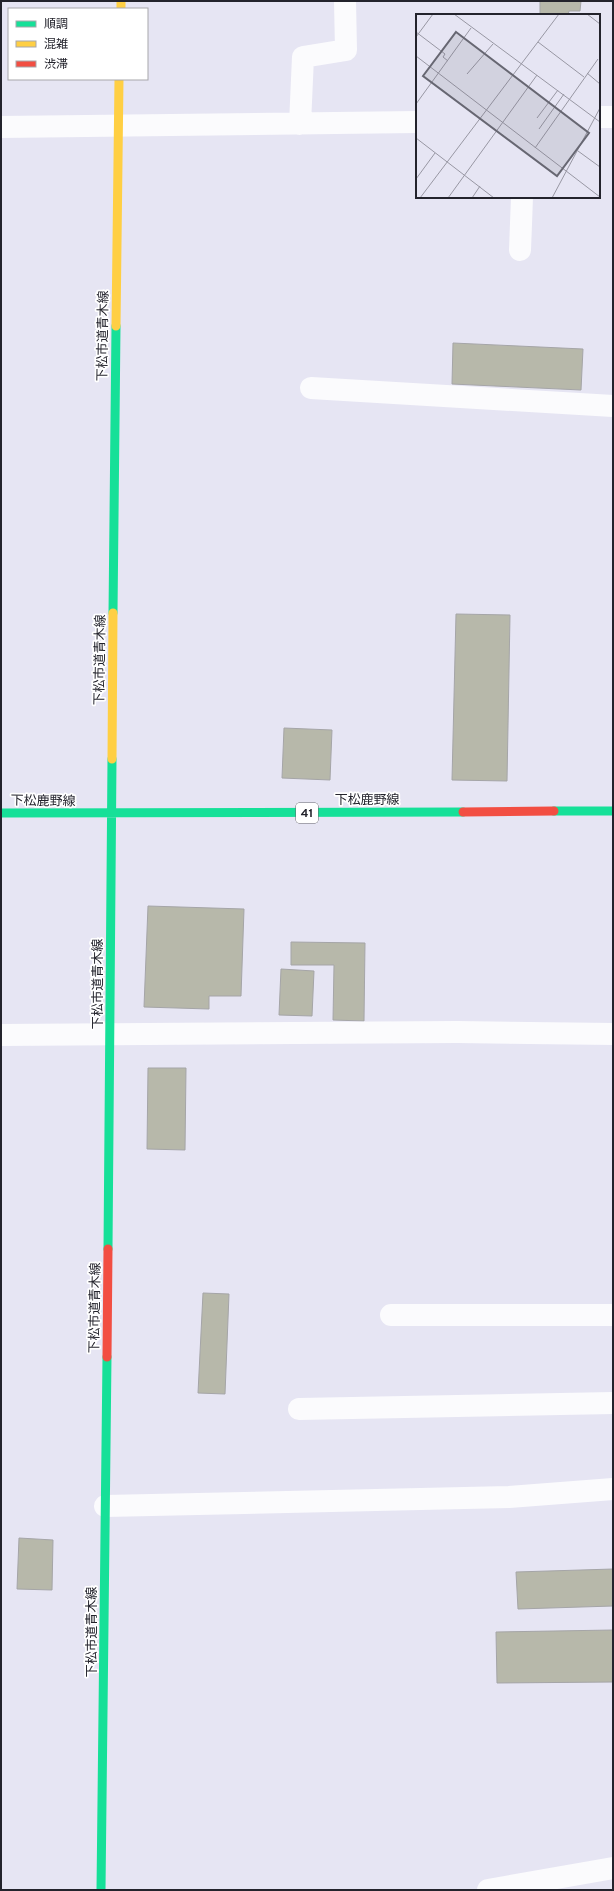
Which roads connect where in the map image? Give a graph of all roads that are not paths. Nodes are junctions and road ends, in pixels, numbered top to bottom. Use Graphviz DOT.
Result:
graph roads {
  1 [pos="345,1"];
  2 [pos="119,80"];
  3 [pos="613,116"];
  4 [pos="600,117"];
  5 [pos="416,122"];
  6 [pos="300,124"];
  7 [pos="1,127"];
  8 [pos="118,127"];
  9 [pos="522,198"];
  10 [pos="520,250"];
  11 [pos="311,388"];
  12 [pos="613,406"];
  13 [pos="613,811"];
  14 [pos="1,812"];
  15 [pos="110,814"];
  16 [pos="613,1034"];
  17 [pos="1,1035"];
  18 [pos="110,1035"];
  19 [pos="391,1315"];
  20 [pos="613,1315"];
  21 [pos="613,1403"];
  22 [pos="299,1409"];
  23 [pos="613,1489"];
  24 [pos="105,1506"];
  25 [pos="613,1868"];
  26 [pos="101,1890"];
  27 [pos="488,1890"];
  1 -- 6 [label="street"];
  2 -- 8 [label="street, 下松市道青木線"];
  3 -- 4 [label="street"];
  5 -- 6 [label="street"];
  6 -- 8 [label="street"];
  7 -- 8 [label="street"];
  8 -- 15 [label="street, 下松市道青木線"];
  9 -- 10 [label="street"];
  11 -- 12 [label="street"];
  13 -- 15 [label="street, 下松鹿野線 / 41"];
  14 -- 15 [label="street, 下松鹿野線 / 41"];
  15 -- 18 [label="street, 下松市道青木線"];
  16 -- 18 [label="street"];
  17 -- 18 [label="street"];
  18 -- 24 [label="street, 下松市道青木線"];
  19 -- 20 [label="street"];
  21 -- 22 [label="street"];
  23 -- 24 [label="street"];
  24 -- 26 [label="street, 下松市道青木線"];
  25 -- 27 [label="street"];
}
